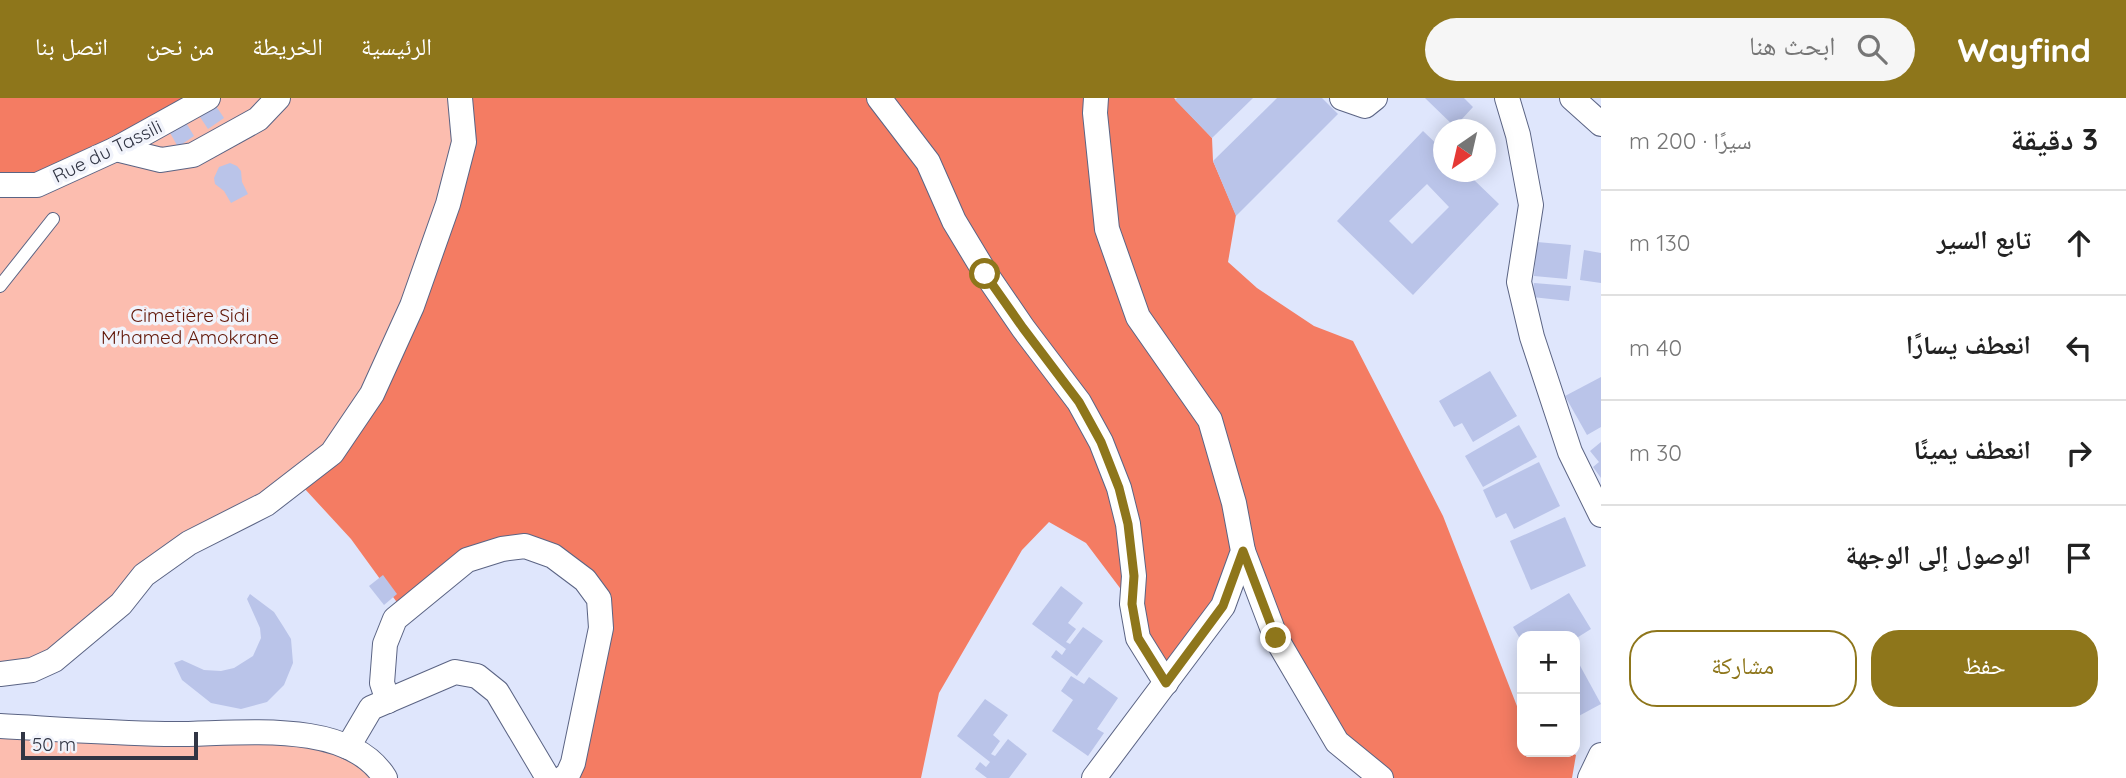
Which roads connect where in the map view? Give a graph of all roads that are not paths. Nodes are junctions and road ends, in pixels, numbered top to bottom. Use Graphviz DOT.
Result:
graph roads {
  1 [pos="208,98"];
  2 [pos="278,98"];
  3 [pos="460,98"];
  4 [pos="879,98"];
  5 [pos="1096,98"];
  6 [pos="1342,98"];
  7 [pos="1375,98"];
  8 [pos="1507,98"];
  9 [pos="1572,98"];
  10 [pos="1601,124"];
  11 [pos="116,149"];
  12 [pos="0,184"];
  13 [pos="53,219"];
  14 [pos="0,286"];
  15 [pos="1601,515"];
  16 [pos="1243,551"];
  17 [pos="0,674"];
  18 [pos="1166,683"];
  19 [pos="388,701"];
  20 [pos="0,726"];
  21 [pos="348,747"];
  22 [pos="1601,755"];
  23 [pos="385,778"];
  24 [pos="548,778"];
  25 [pos="563,778"];
  26 [pos="1094,778"];
  27 [pos="1381,778"];
  28 [pos="1590,778"];
  1 -- 11 [label="street, Rue du Tassili"];
  2 -- 11 [label="street"];
  3 -- 17 [label="street"];
  4 -- 18 [label="street"];
  5 -- 16 [label="street"];
  6 -- 7 [label="street"];
  8 -- 15 [label="street"];
  9 -- 10 [label="street"];
  11 -- 12 [label="street, Rue du Tassili"];
  13 -- 14 [label="lane"];
  16 -- 18 [label="street"];
  16 -- 27 [label="street"];
  18 -- 26 [label="street"];
  19 -- 21 [label="street"];
  19 -- 24 [label="street"];
  19 -- 25 [label="street"];
  20 -- 21 [label="street"];
  21 -- 23 [label="street"];
  22 -- 28 [label="street"];
}
